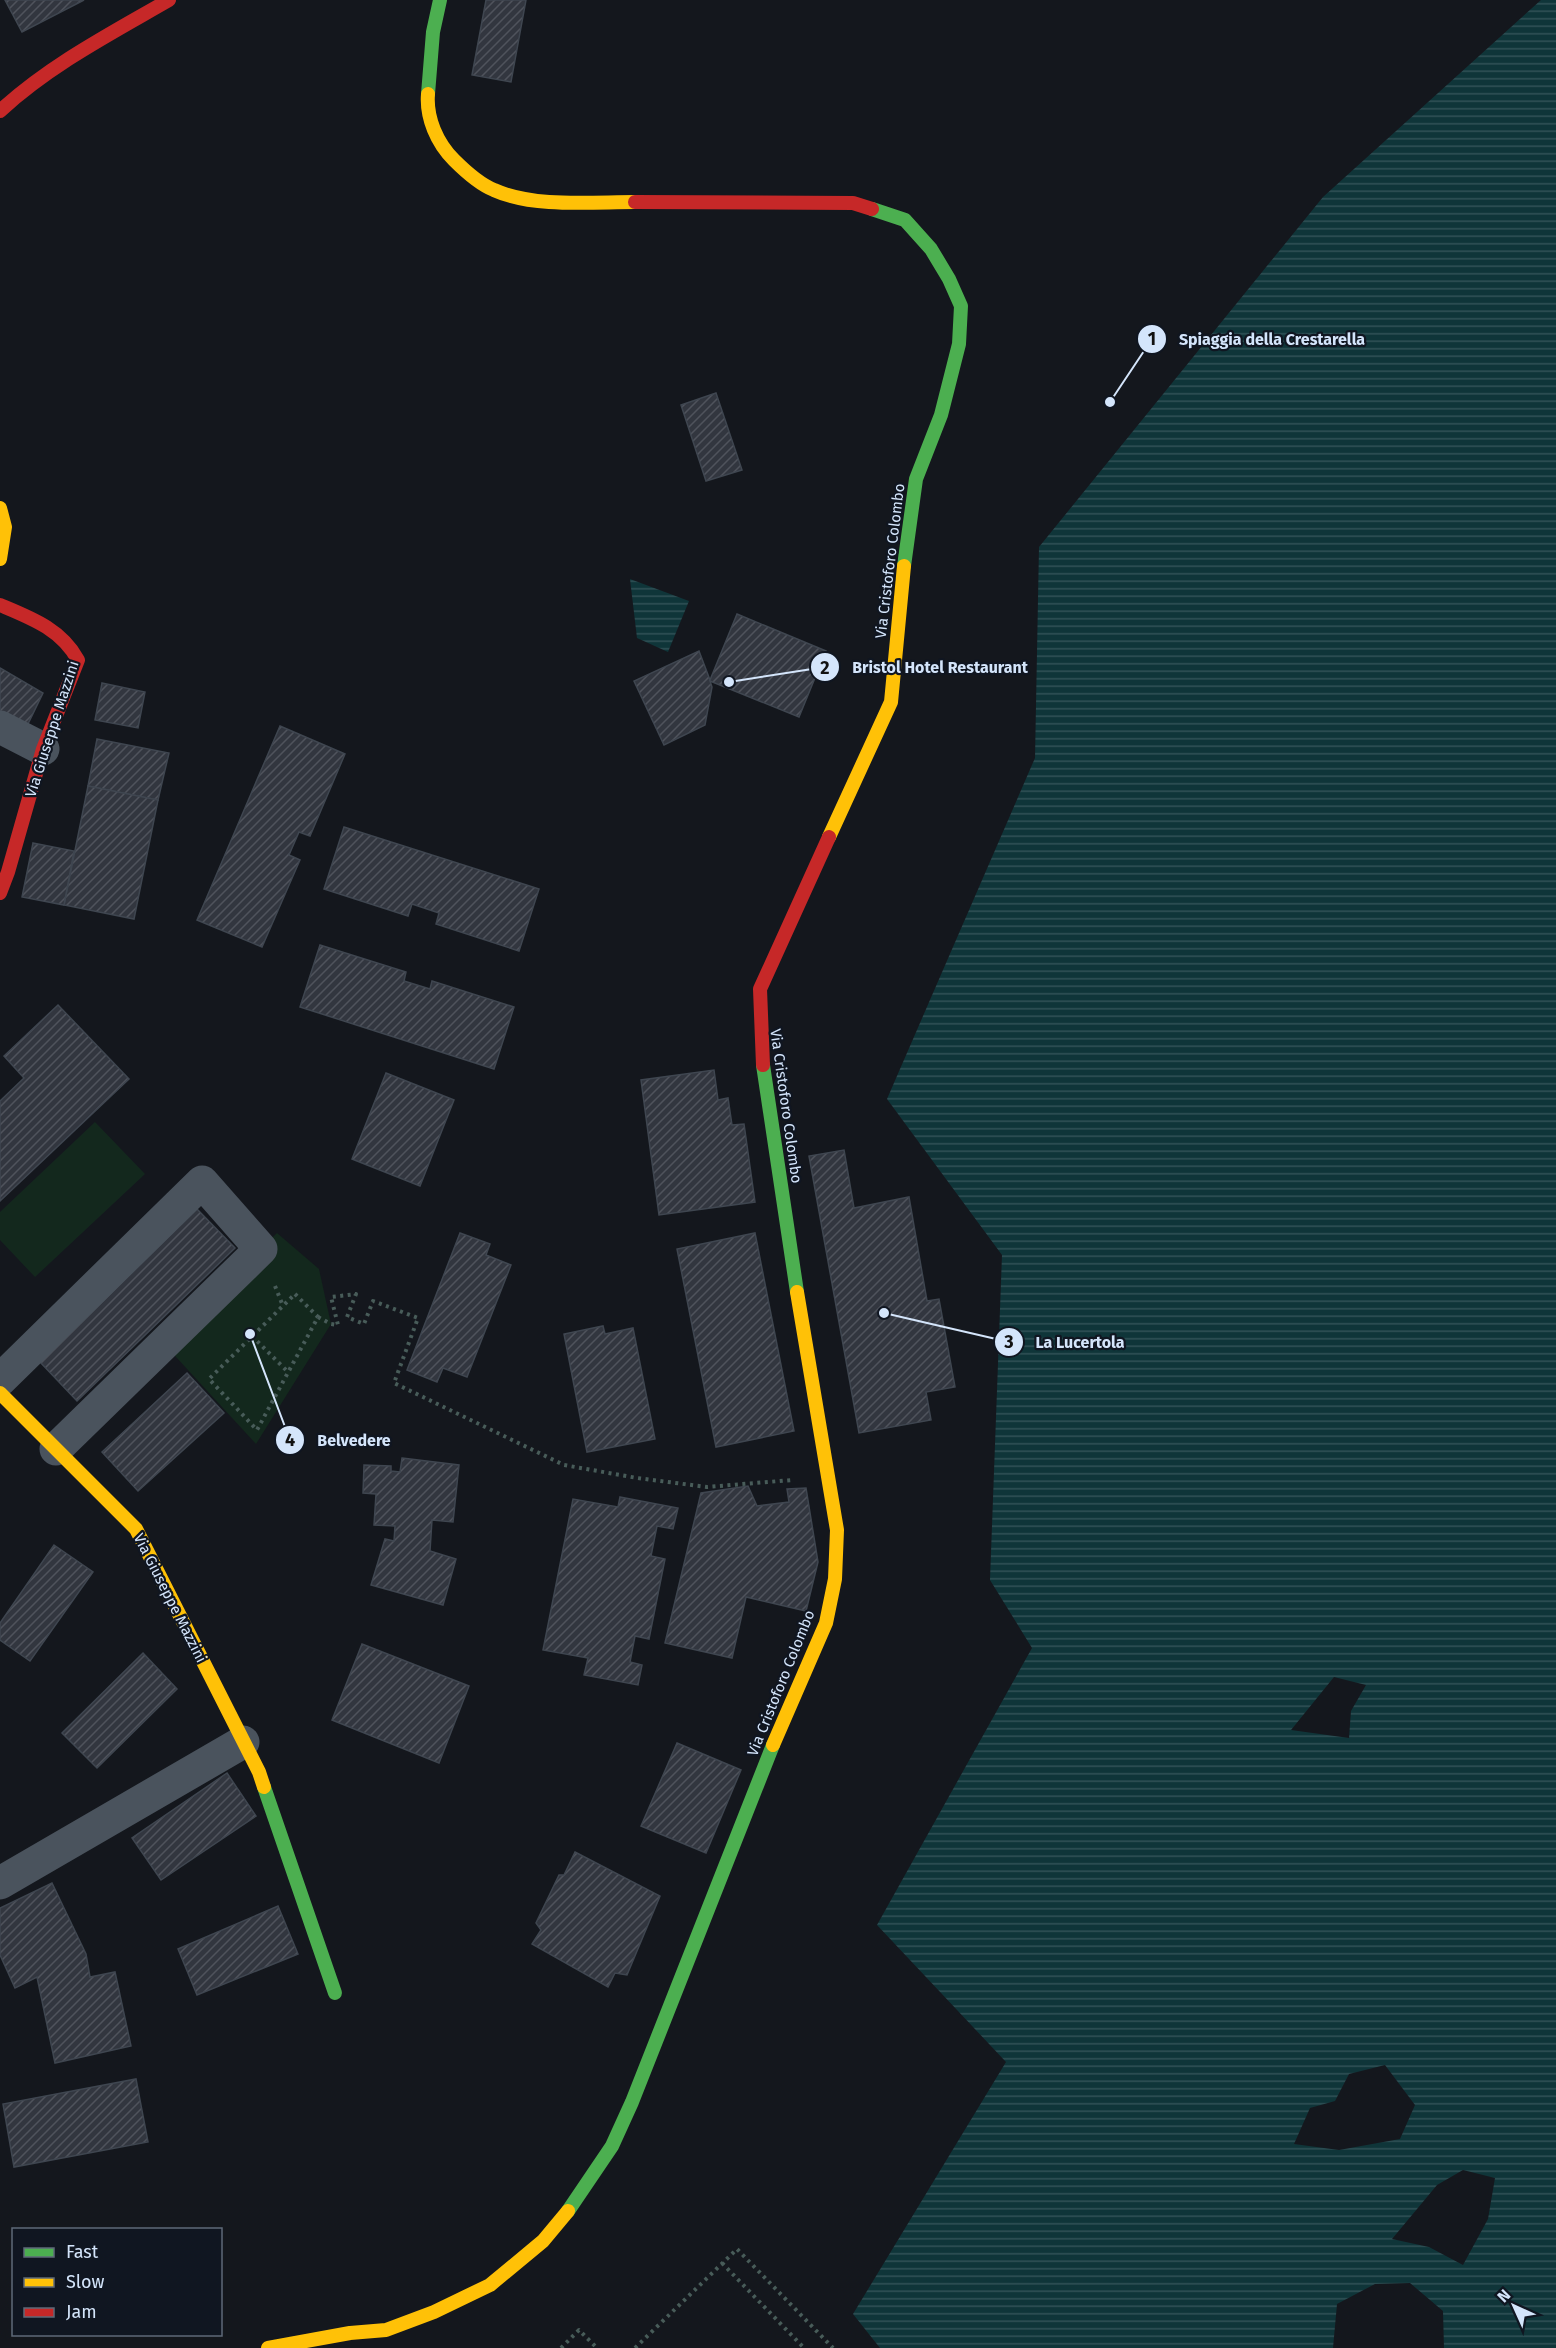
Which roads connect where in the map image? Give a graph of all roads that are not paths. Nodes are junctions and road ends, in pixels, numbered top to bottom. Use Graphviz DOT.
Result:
graph roads {
  1 [pos="170,0"];
  2 [pos="440,0"];
  3 [pos="0,111"];
  4 [pos="0,508"];
  5 [pos="0,559"];
  6 [pos="0,605"];
  7 [pos="0,727"];
  8 [pos="43,749"];
  9 [pos="3,880"];
  10 [pos="0,1380"];
  11 [pos="0,1393"];
  12 [pos="56,1449"];
  13 [pos="243,1742"];
  14 [pos="0,1883"];
  15 [pos="335,1993"];
  16 [pos="268,2348"];
  1 -- 3 [label="street"];
  2 -- 16 [label="street, Via Cristoforo Colombo"];
  4 -- 5 [label="street"];
  6 -- 8 [label="street, Via Giuseppe Mazzini"];
  7 -- 8 [label="street"];
  8 -- 9 [label="street, Via Giuseppe Mazzini"];
  10 -- 12 [label="street"];
  11 -- 12 [label="street, Via Giuseppe Mazzini"];
  12 -- 13 [label="street, Via Giuseppe Mazzini"];
  13 -- 14 [label="street"];
  13 -- 15 [label="street, Via Giuseppe Mazzini"];
}
